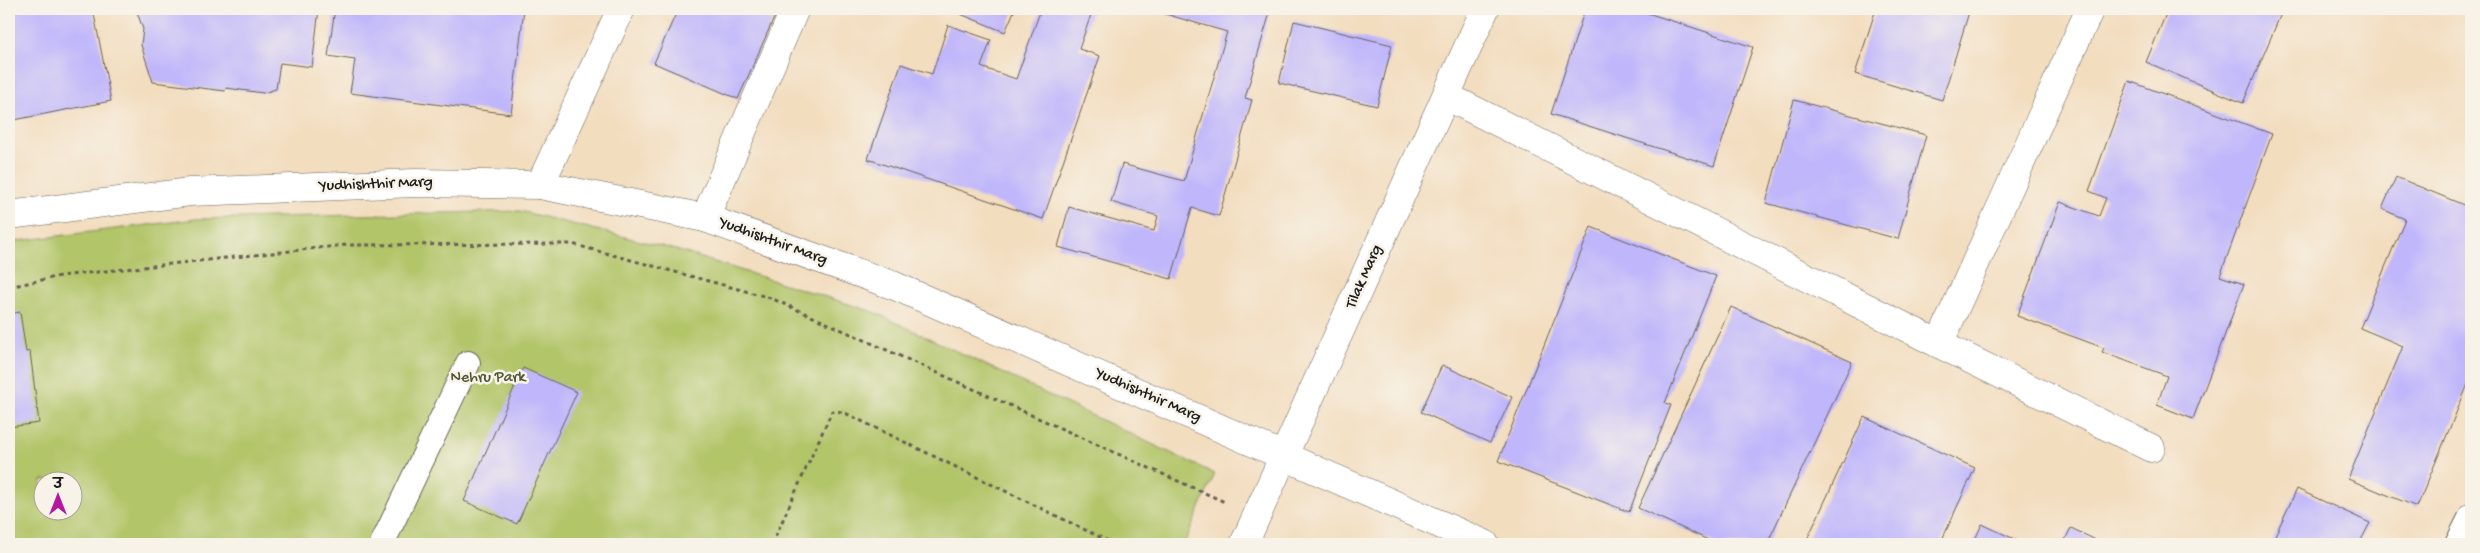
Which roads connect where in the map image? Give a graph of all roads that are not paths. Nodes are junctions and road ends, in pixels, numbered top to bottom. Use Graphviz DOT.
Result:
graph roads {
  1 [pos="621,9"];
  2 [pos="795,9"];
  3 [pos="1485,9"];
  4 [pos="2090,9"];
  5 [pos="1446,96"];
  6 [pos="540,185"];
  7 [pos="9,215"];
  8 [pos="706,218"];
  9 [pos="1939,344"];
  10 [pos="468,363"];
  11 [pos="2151,448"];
  12 [pos="1284,457"];
  13 [pos="2471,516"];
  14 [pos="382,544"];
  15 [pos="1244,544"];
  16 [pos="1485,544"];
  17 [pos="2458,544"];
  1 -- 6 [label="street"];
  2 -- 8 [label="street"];
  3 -- 5 [label="street, Tilak Marg"];
  4 -- 9 [label="street"];
  5 -- 9 [label="street"];
  5 -- 12 [label="street, Tilak Marg"];
  6 -- 7 [label="street, Yudhishthir Marg"];
  6 -- 8 [label="street, Yudhishthir Marg"];
  8 -- 12 [label="street, Yudhishthir Marg"];
  9 -- 11 [label="street"];
  10 -- 14 [label="lane"];
  12 -- 15 [label="street, Tilak Marg"];
  12 -- 16 [label="street, Yudhishthir Marg"];
  13 -- 17 [label="lane"];
}
